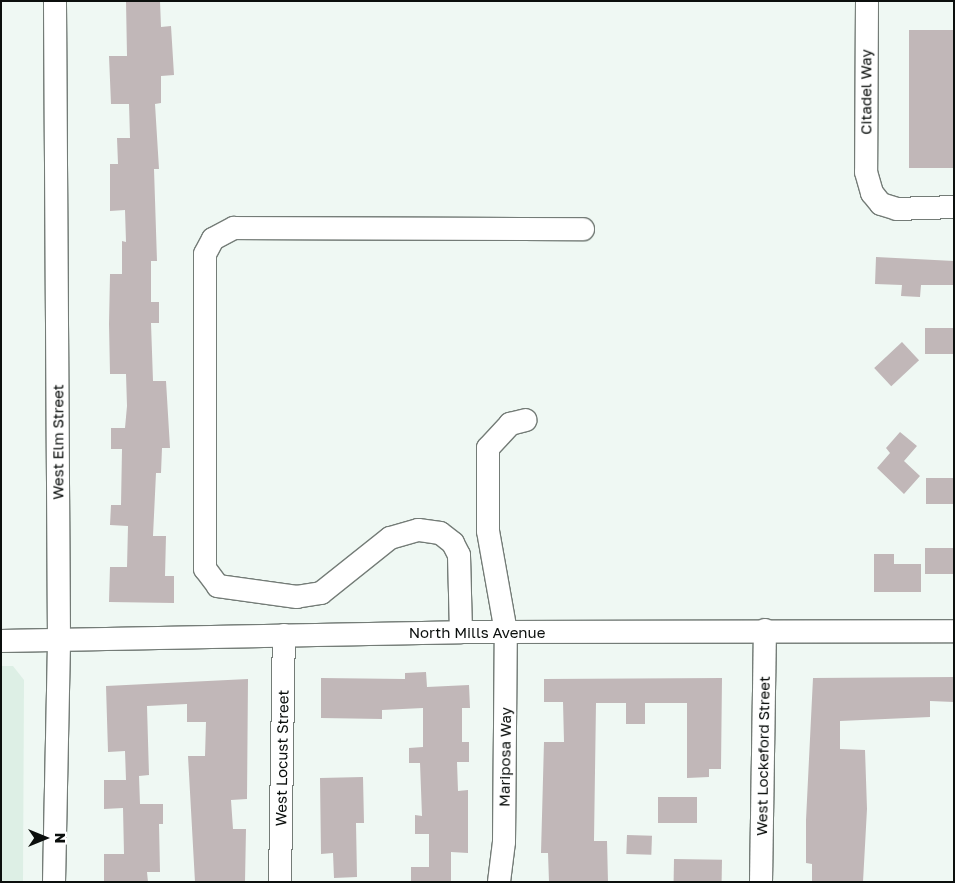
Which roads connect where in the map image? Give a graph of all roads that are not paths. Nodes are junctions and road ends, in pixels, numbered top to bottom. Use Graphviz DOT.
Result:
graph roads {
  1 [pos="55,1"];
  2 [pos="867,1"];
  3 [pos="954,207"];
  4 [pos="583,228"];
  5 [pos="526,420"];
  6 [pos="296,598"];
  7 [pos="765,630"];
  8 [pos="954,631"];
  9 [pos="461,632"];
  10 [pos="506,632"];
  11 [pos="289,635"];
  12 [pos="59,640"];
  13 [pos="1,641"];
  14 [pos="54,882"];
  15 [pos="280,882"];
  16 [pos="499,882"];
  17 [pos="761,882"];
  1 -- 12 [label="street, West Elm Street"];
  2 -- 3 [label="street, Citadel Way"];
  4 -- 6 [label="street"];
  5 -- 10 [label="street, Mariposa Way"];
  6 -- 9 [label="street"];
  6 -- 11 [label="street, West Locust Street"];
  7 -- 8 [label="street, North Mills Avenue"];
  7 -- 10 [label="street, North Mills Avenue"];
  7 -- 17 [label="street, West Lockeford Street"];
  9 -- 10 [label="street, North Mills Avenue"];
  9 -- 11 [label="street, North Mills Avenue"];
  10 -- 16 [label="street, Mariposa Way"];
  11 -- 12 [label="street, North Mills Avenue"];
  11 -- 15 [label="street, West Locust Street"];
  12 -- 13 [label="street, North Mills Avenue"];
  12 -- 14 [label="street, West Elm Street"];
}
